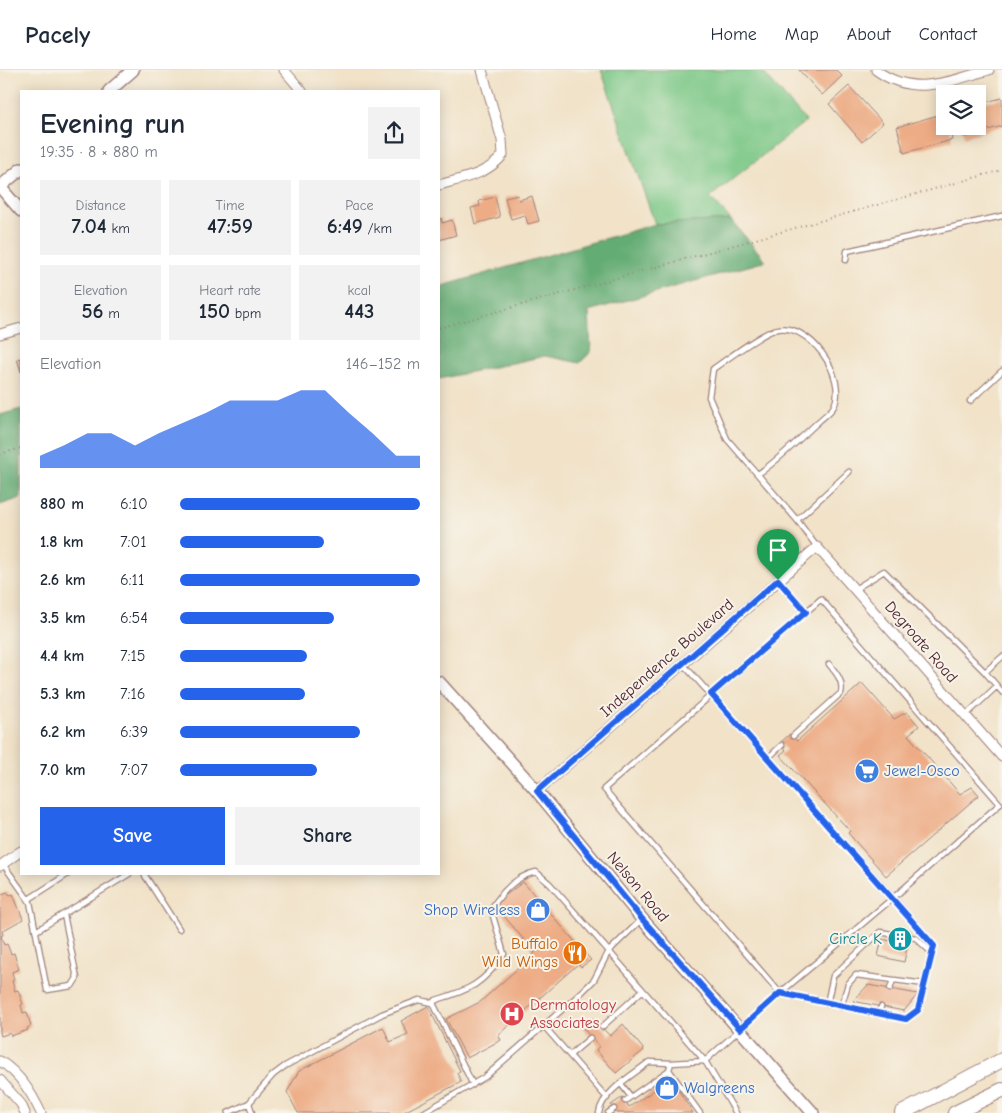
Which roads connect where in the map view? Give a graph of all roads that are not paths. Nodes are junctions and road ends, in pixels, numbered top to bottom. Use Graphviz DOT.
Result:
graph roads {
  1 [pos="133,70"];
  2 [pos="284,70"];
  3 [pos="482,70"];
  4 [pos="876,70"];
  5 [pos="990,70"];
  6 [pos="110,90"];
  7 [pos="301,90"];
  8 [pos="20,170"];
  9 [pos="440,185"];
  10 [pos="0,187"];
  11 [pos="20,210"];
  12 [pos="1002,216"];
  13 [pos="846,260"];
  14 [pos="20,328"];
  15 [pos="0,334"];
  16 [pos="1002,371"];
  17 [pos="970,401"];
  18 [pos="849,472"];
  19 [pos="758,474"];
  20 [pos="797,520"];
  21 [pos="817,547"];
  22 [pos="778,580"];
  23 [pos="855,589"];
  24 [pos="806,612"];
  25 [pos="1002,657"];
  26 [pos="683,664"];
  27 [pos="829,664"];
  28 [pos="985,672"];
  29 [pos="440,683"];
  30 [pos="997,686"];
  31 [pos="1002,692"];
  32 [pos="711,694"];
  33 [pos="966,715"];
  34 [pos="793,736"];
  35 [pos="782,745"];
  36 [pos="1002,757"];
  37 [pos="768,758"];
  38 [pos="537,791"];
  39 [pos="20,852"];
  40 [pos="1,865"];
  41 [pos="66,875"];
  42 [pos="127,875"];
  43 [pos="145,875"];
  44 [pos="893,898"];
  45 [pos="29,899"];
  46 [pos="64,915"];
  47 [pos="642,919"];
  48 [pos="179,928"];
  49 [pos="36,931"];
  50 [pos="609,951"];
  51 [pos="932,953"];
  52 [pos="893,980"];
  53 [pos="925,984"];
  54 [pos="890,989"];
  55 [pos="643,990"];
  56 [pos="780,993"];
  57 [pos="434,1003"];
  58 [pos="827,1004"];
  59 [pos="881,1006"];
  60 [pos="841,1007"];
  61 [pos="877,1014"];
  62 [pos="543,1025"];
  63 [pos="602,1027"];
  64 [pos="740,1029"];
  65 [pos="590,1038"];
  66 [pos="570,1056"];
  67 [pos="1002,1060"];
  68 [pos="0,1061"];
  69 [pos="704,1061"];
  70 [pos="671,1064"];
  71 [pos="669,1070"];
  72 [pos="0,1080"];
  73 [pos="473,1084"];
  74 [pos="621,1084"];
  75 [pos="1002,1090"];
  76 [pos="631,1097"];
  77 [pos="607,1098"];
  78 [pos="625,1101"];
  79 [pos="248,1103"];
  80 [pos="614,1109"];
  81 [pos="25,1113"];
  82 [pos="41,1113"];
  83 [pos="228,1113"];
  84 [pos="252,1113"];
  85 [pos="423,1113"];
  86 [pos="600,1113"];
  87 [pos="608,1113"];
  88 [pos="700,1113"];
  89 [pos="736,1113"];
  90 [pos="813,1113"];
  91 [pos="902,1113"];
  92 [pos="955,1113"];
  1 -- 6 [label="street"];
  2 -- 7 [label="street"];
  3 -- 9 [label="street"];
  4 -- 5 [label="street"];
  8 -- 10 [label="street"];
  10 -- 11 [label="street"];
  12 -- 13 [label="lane"];
  14 -- 15 [label="street"];
  16 -- 17 [label="lane"];
  18 -- 20 [label="lane"];
  19 -- 19 [label="lane"];
  19 -- 20 [label="lane"];
  20 -- 21 [label="lane"];
  21 -- 22 [label="street, Independence Boulevard"];
  21 -- 23 [label="street, Degroate Road"];
  22 -- 24 [label="lane"];
  22 -- 26 [label="street, Independence Boulevard"];
  23 -- 28 [label="lane"];
  23 -- 33 [label="street, Degroate Road"];
  24 -- 32 [label="lane"];
  24 -- 44 [label="lane"];
  25 -- 28 [label="lane"];
  26 -- 32 [label="lane"];
  26 -- 38 [label="street, Independence Boulevard"];
  27 -- 34 [label="lane"];
  28 -- 30 [label="lane"];
  29 -- 38 [label="street, Nelson Road"];
  30 -- 31 [label="lane"];
  30 -- 33 [label="lane"];
  32 -- 37 [label="lane"];
  32 -- 56 [label="lane"];
  33 -- 36 [label="street, Degroate Road"];
  35 -- 37 [label="lane"];
  37 -- 44 [label="lane"];
  38 -- 47 [label="street, Nelson Road"];
  39 -- 40 [label="street"];
  40 -- 45 [label="lane"];
  41 -- 45 [label="lane"];
  42 -- 46 [label="lane"];
  43 -- 48 [label="lane"];
  44 -- 51 [label="lane"];
  44 -- 56 [label="lane"];
  45 -- 49 [label="lane"];
  46 -- 49 [label="lane"];
  46 -- 49 [label="lane"];
  47 -- 50 [label="lane"];
  47 -- 64 [label="street, Nelson Road"];
  50 -- 55 [label="lane"];
  50 -- 57 [label="lane"];
  50 -- 62 [label="lane"];
  51 -- 53 [label="lane"];
  51 -- 58 [label="lane"];
  52 -- 53 [label="lane"];
  52 -- 54 [label="lane"];
  52 -- 60 [label="lane"];
  53 -- 61 [label="lane"];
  55 -- 63 [label="lane"];
  55 -- 69 [label="lane"];
  56 -- 58 [label="lane"];
  56 -- 64 [label="lane"];
  57 -- 73 [label="lane"];
  57 -- 79 [label="lane"];
  58 -- 60 [label="lane"];
  59 -- 61 [label="lane"];
  60 -- 61 [label="lane"];
  62 -- 66 [label="lane"];
  62 -- 73 [label="lane"];
  64 -- 69 [label="lane"];
  64 -- 90 [label="street, Nelson Road"];
  65 -- 66 [label="lane"];
  66 -- 77 [label="lane"];
  67 -- 91 [label="main road"];
  68 -- 82 [label="street"];
  69 -- 70 [label="lane"];
  69 -- 89 [label="lane"];
  70 -- 71 [label="lane"];
  70 -- 74 [label="lane"];
  71 -- 76 [label="lane"];
  71 -- 88 [label="lane"];
  72 -- 81 [label="street"];
  73 -- 85 [label="lane"];
  74 -- 76 [label="lane"];
  74 -- 77 [label="lane"];
  75 -- 92 [label="main road"];
  76 -- 78 [label="lane"];
  77 -- 86 [label="lane"];
  79 -- 83 [label="lane"];
  79 -- 84 [label="lane"];
  80 -- 87 [label="lane"];
}
